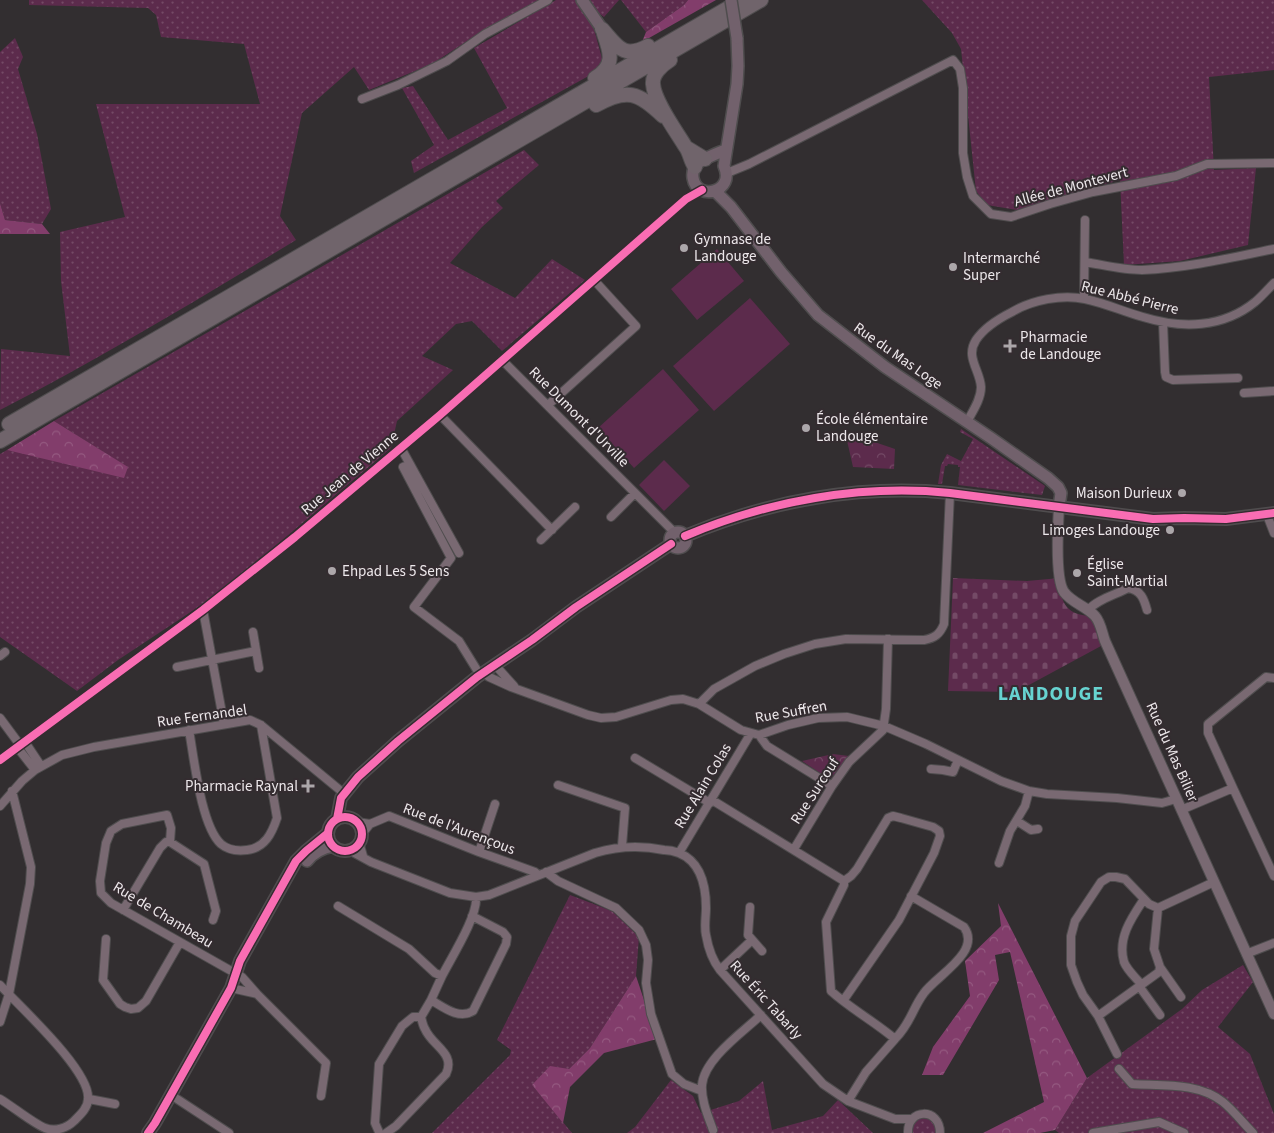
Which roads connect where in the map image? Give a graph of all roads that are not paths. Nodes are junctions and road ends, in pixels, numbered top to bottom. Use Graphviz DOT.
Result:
graph roads {
  1 [pos="548,0"];
  2 [pos="582,0"];
  3 [pos="731,0"];
  4 [pos="742,0"];
  5 [pos="761,0"];
  6 [pos="770,0"];
  7 [pos="706,20"];
  8 [pos="602,29"];
  9 [pos="362,99"];
  10 [pos="555,107"];
  11 [pos="669,122"];
  12 [pos="520,139"];
  13 [pos="726,150"];
  14 [pos="704,161"];
  15 [pos="1274,163"];
  16 [pos="725,174"];
  17 [pos="698,186"];
  18 [pos="715,191"];
  19 [pos="731,207"];
  20 [pos="1085,220"];
  21 [pos="1274,249"];
  22 [pos="1085,262"];
  23 [pos="594,280"];
  24 [pos="1274,282"];
  25 [pos="1084,298"];
  26 [pos="1163,322"];
  27 [pos="502,360"];
  28 [pos="1238,378"];
  29 [pos="1274,391"];
  30 [pos="1244,393"];
  31 [pos="548,404"];
  32 [pos="440,415"];
  33 [pos="967,422"];
  34 [pos="0,430"];
  35 [pos="0,441"];
  36 [pos="401,448"];
  37 [pos="410,464"];
  38 [pos="635,493"];
  39 [pos="950,493"];
  40 [pos="575,507"];
  41 [pos="1059,507"];
  42 [pos="1270,514"];
  43 [pos="611,517"];
  44 [pos="552,530"];
  45 [pos="1274,533"];
  46 [pos="680,534"];
  47 [pos="541,540"];
  48 [pos="459,553"];
  49 [pos="203,610"];
  50 [pos="1088,610"];
  51 [pos="1147,610"];
  52 [pos="253,632"];
  53 [pos="888,639"];
  54 [pos="256,652"];
  55 [pos="212,660"];
  56 [pos="496,665"];
  57 [pos="177,667"];
  58 [pos="259,668"];
  59 [pos="481,674"];
  60 [pos="1274,678"];
  61 [pos="518,689"];
  62 [pos="699,704"];
  63 [pos="0,718"];
  64 [pos="224,724"];
  65 [pos="261,724"];
  66 [pos="884,726"];
  67 [pos="189,730"];
  68 [pos="751,733"];
  69 [pos="759,735"];
  70 [pos="21,745"];
  71 [pos="635,758"];
  72 [pos="0,760"];
  73 [pos="958,760"];
  74 [pos="38,768"];
  75 [pos="931,770"];
  76 [pos="558,785"];
  77 [pos="832,786"];
  78 [pos="1234,788"];
  79 [pos="1029,791"];
  80 [pos="12,792"];
  81 [pos="346,793"];
  82 [pos="1176,799"];
  83 [pos="711,801"];
  84 [pos="495,804"];
  85 [pos="0,806"];
  86 [pos="1181,810"];
  87 [pos="338,819"];
  88 [pos="354,821"];
  89 [pos="1017,821"];
  90 [pos="370,824"];
  91 [pos="1038,829"];
  92 [pos="328,833"];
  93 [pos="360,838"];
  94 [pos="170,842"];
  95 [pos="333,846"];
  96 [pos="622,846"];
  97 [pos="794,849"];
  98 [pos="350,850"];
  99 [pos="479,852"];
  100 [pos="679,853"];
  101 [pos="362,856"];
  102 [pos="999,863"];
  103 [pos="542,874"];
  104 [pos="1274,876"];
  105 [pos="844,881"];
  106 [pos="1214,882"];
  107 [pos="911,896"];
  108 [pos="476,898"];
  109 [pos="1144,899"];
  110 [pos="338,906"];
  111 [pos="750,908"];
  112 [pos="1158,908"];
  113 [pos="124,910"];
  114 [pos="472,916"];
  115 [pos="213,920"];
  116 [pos="106,939"];
  117 [pos="752,940"];
  118 [pos="180,942"];
  119 [pos="1274,943"];
  120 [pos="762,951"];
  121 [pos="1246,954"];
  122 [pos="1160,967"];
  123 [pos="720,970"];
  124 [pos="236,975"];
  125 [pos="442,976"];
  126 [pos="0,985"];
  127 [pos="1140,985"];
  128 [pos="231,988"];
  129 [pos="257,994"];
  130 [pos="9,995"];
  131 [pos="1181,998"];
  132 [pos="431,1000"];
  133 [pos="843,1001"];
  134 [pos="1274,1014"];
  135 [pos="761,1015"];
  136 [pos="1098,1016"];
  137 [pos="1160,1016"];
  138 [pos="421,1017"];
  139 [pos="0,1022"];
  140 [pos="896,1039"];
  141 [pos="1116,1054"];
  142 [pos="1119,1069"];
  143 [pos="702,1091"];
  144 [pos="171,1096"];
  145 [pos="321,1096"];
  146 [pos="0,1099"];
  147 [pos="88,1099"];
  148 [pos="848,1101"];
  149 [pos="115,1104"];
  150 [pos="895,1119"];
  151 [pos="912,1119"];
  152 [pos="713,1130"];
  153 [pos="941,1131"];
  154 [pos="908,1132"];
  155 [pos="148,1133"];
  156 [pos="228,1133"];
  157 [pos="381,1133"];
  158 [pos="1093,1133"];
  159 [pos="1184,1133"];
  160 [pos="1253,1133"];
  1 -- 9 [label="street"];
  2 -- 8 [label="main road"];
  3 -- 13 [label="main road, bridge"];
  4 -- 7 [label="highway"];
  5 -- 12 [label="highway"];
  6 -- 11 [label="highway"];
  7 -- 8 [label="highway"];
  7 -- 10 [label="highway"];
  8 -- 10 [label="highway"];
  10 -- 34 [label="highway"];
  11 -- 12 [label="highway"];
  11 -- 14 [label="highway"];
  12 -- 35 [label="highway"];
  13 -- 14 [label="main road"];
  13 -- 16 [label="main road"];
  14 -- 16 [label="main road"];
  14 -- 17 [label="main road"];
  15 -- 16 [label="street, Allée de Montevert"];
  16 -- 18 [label="main road"];
  16 -- 19 [label="main road, Rue du Mas Loge"];
  17 -- 18 [label="main road"];
  17 -- 23 [label="street, Rue Jean de Vienne"];
  18 -- 19 [label="main road, Rue du Mas Loge"];
  19 -- 33 [label="main road, Rue du Mas Loge"];
  20 -- 22 [label="street"];
  21 -- 22 [label="street"];
  22 -- 25 [label="street"];
  23 -- 27 [label="street, Rue Jean de Vienne"];
  23 -- 31 [label="street"];
  24 -- 26 [label="street, Rue Abbé Pierre"];
  25 -- 26 [label="street, Rue Abbé Pierre"];
  25 -- 33 [label="street, Rue Abbé Pierre"];
  26 -- 28 [label="street"];
  27 -- 31 [label="street, Rue Dumont d'Urville"];
  27 -- 32 [label="street, Rue Jean de Vienne"];
  29 -- 30 [label="street"];
  31 -- 38 [label="street, Rue Dumont d'Urville"];
  32 -- 36 [label="street, Rue Jean de Vienne"];
  32 -- 44 [label="street"];
  33 -- 41 [label="main road, Rue du Mas Loge"];
  36 -- 37 [label="street"];
  36 -- 49 [label="street, Rue Jean de Vienne"];
  37 -- 48 [label="street"];
  37 -- 59 [label="street"];
  38 -- 43 [label="street"];
  38 -- 46 [label="street, Rue Dumont d'Urville"];
  39 -- 41 [label="main road"];
  39 -- 46 [label="main road"];
  39 -- 53 [label="street"];
  40 -- 44 [label="street"];
  41 -- 42 [label="main road"];
  41 -- 50 [label="street, Rue du Mas Bilier"];
  42 -- 45 [label="street"];
  44 -- 47 [label="street"];
  46 -- 56 [label="main road"];
  49 -- 55 [label="street"];
  49 -- 70 [label="street, Rue Jean de Vienne"];
  50 -- 51 [label="street"];
  50 -- 82 [label="street, Rue du Mas Bilier"];
  52 -- 54 [label="street"];
  53 -- 62 [label="street"];
  53 -- 66 [label="street"];
  54 -- 55 [label="street"];
  54 -- 58 [label="street"];
  55 -- 57 [label="street"];
  55 -- 64 [label="street"];
  56 -- 59 [label="main road"];
  56 -- 61 [label="street, Rue Suffren"];
  59 -- 61 [label="street, Rue Suffren"];
  59 -- 81 [label="main road"];
  60 -- 78 [label="street"];
  61 -- 62 [label="street, Rue Suffren"];
  62 -- 68 [label="street, Rue Suffren"];
  63 -- 70 [label="street"];
  64 -- 65 [label="street, Rue Fernandel"];
  64 -- 67 [label="street, Rue Fernandel"];
  65 -- 67 [label="street"];
  65 -- 81 [label="street, Rue Fernandel"];
  66 -- 69 [label="street, Rue Suffren"];
  66 -- 73 [label="street, Rue Suffren"];
  66 -- 77 [label="street, Rue Surcouf"];
  67 -- 74 [label="street, Rue Fernandel"];
  68 -- 69 [label="street, Rue Suffren"];
  68 -- 83 [label="street, Rue Alain Colas"];
  69 -- 77 [label="street"];
  70 -- 72 [label="street, Rue Jean de Vienne"];
  70 -- 74 [label="street"];
  71 -- 83 [label="street"];
  73 -- 75 [label="street"];
  73 -- 79 [label="street, Rue Suffren"];
  74 -- 80 [label="street, Rue Fernandel"];
  76 -- 96 [label="street"];
  77 -- 97 [label="street, Rue Surcouf"];
  78 -- 86 [label="street"];
  78 -- 104 [label="street"];
  79 -- 82 [label="street, Rue Suffren"];
  79 -- 89 [label="street"];
  80 -- 85 [label="street, Rue Fernandel"];
  80 -- 130 [label="street"];
  81 -- 87 [label="main road"];
  81 -- 88 [label="main road"];
  82 -- 86 [label="street, Rue du Mas Bilier"];
  83 -- 97 [label="street"];
  83 -- 100 [label="street, Rue Alain Colas"];
  84 -- 99 [label="street"];
  86 -- 106 [label="street, Rue du Mas Bilier"];
  87 -- 88 [label="main road"];
  87 -- 92 [label="main road"];
  88 -- 90 [label="street, Rue de l'Aurençous"];
  88 -- 93 [label="main road"];
  89 -- 91 [label="street"];
  89 -- 102 [label="street"];
  90 -- 93 [label="street"];
  90 -- 99 [label="street, Rue de l'Aurençous"];
  92 -- 95 [label="main road"];
  92 -- 124 [label="main road"];
  93 -- 98 [label="main road"];
  93 -- 101 [label="street"];
  94 -- 113 [label="street"];
  94 -- 113 [label="street, Rue de Chambeau"];
  94 -- 115 [label="street"];
  95 -- 98 [label="main road"];
  95 -- 124 [label="main road"];
  96 -- 100 [label="street, Rue Éric Tabarly"];
  96 -- 103 [label="street, Rue Éric Tabarly"];
  97 -- 105 [label="street"];
  98 -- 101 [label="street"];
  99 -- 103 [label="street, Rue de l'Aurençous"];
  100 -- 123 [label="street, Rue Éric Tabarly"];
  101 -- 108 [label="street"];
  103 -- 108 [label="street, Rue Éric Tabarly"];
  103 -- 143 [label="street, Rue de l'Aurençous"];
  105 -- 107 [label="street"];
  105 -- 133 [label="street"];
  106 -- 112 [label="street"];
  106 -- 121 [label="street, Rue du Mas Bilier"];
  107 -- 133 [label="street"];
  107 -- 140 [label="street"];
  108 -- 114 [label="street"];
  109 -- 112 [label="street"];
  109 -- 127 [label="street"];
  109 -- 136 [label="street"];
  110 -- 125 [label="street"];
  111 -- 117 [label="street"];
  112 -- 122 [label="street"];
  113 -- 118 [label="street, Rue de Chambeau"];
  114 -- 125 [label="street"];
  114 -- 132 [label="street"];
  116 -- 118 [label="street"];
  117 -- 120 [label="street"];
  117 -- 123 [label="street"];
  118 -- 124 [label="street, Rue de Chambeau"];
  119 -- 121 [label="street"];
  121 -- 134 [label="street, Rue du Mas Bilier"];
  122 -- 127 [label="street"];
  122 -- 131 [label="street"];
  123 -- 135 [label="street, Rue Éric Tabarly"];
  124 -- 128 [label="main road"];
  124 -- 129 [label="street, Rue de Chambeau"];
  125 -- 132 [label="street"];
  126 -- 130 [label="street"];
  127 -- 136 [label="street"];
  127 -- 137 [label="street"];
  128 -- 129 [label="street"];
  128 -- 144 [label="main road"];
  129 -- 145 [label="street, Rue de Chambeau"];
  130 -- 139 [label="street"];
  130 -- 147 [label="street"];
  132 -- 138 [label="street"];
  133 -- 140 [label="street"];
  135 -- 143 [label="street"];
  135 -- 148 [label="street, Rue Éric Tabarly"];
  136 -- 141 [label="street"];
  138 -- 157 [label="street"];
  138 -- 157 [label="street"];
  140 -- 148 [label="street"];
  142 -- 160 [label="street"];
  143 -- 152 [label="street"];
  144 -- 155 [label="main road"];
  144 -- 156 [label="street"];
  146 -- 147 [label="street"];
  147 -- 149 [label="street"];
  148 -- 150 [label="street, Rue Éric Tabarly"];
  150 -- 151 [label="street, Rue Éric Tabarly"];
  150 -- 154 [label="street, Rue Éric Tabarly"];
  151 -- 153 [label="street, Rue Éric Tabarly"];
  151 -- 154 [label="street"];
  158 -- 159 [label="street"];
}
